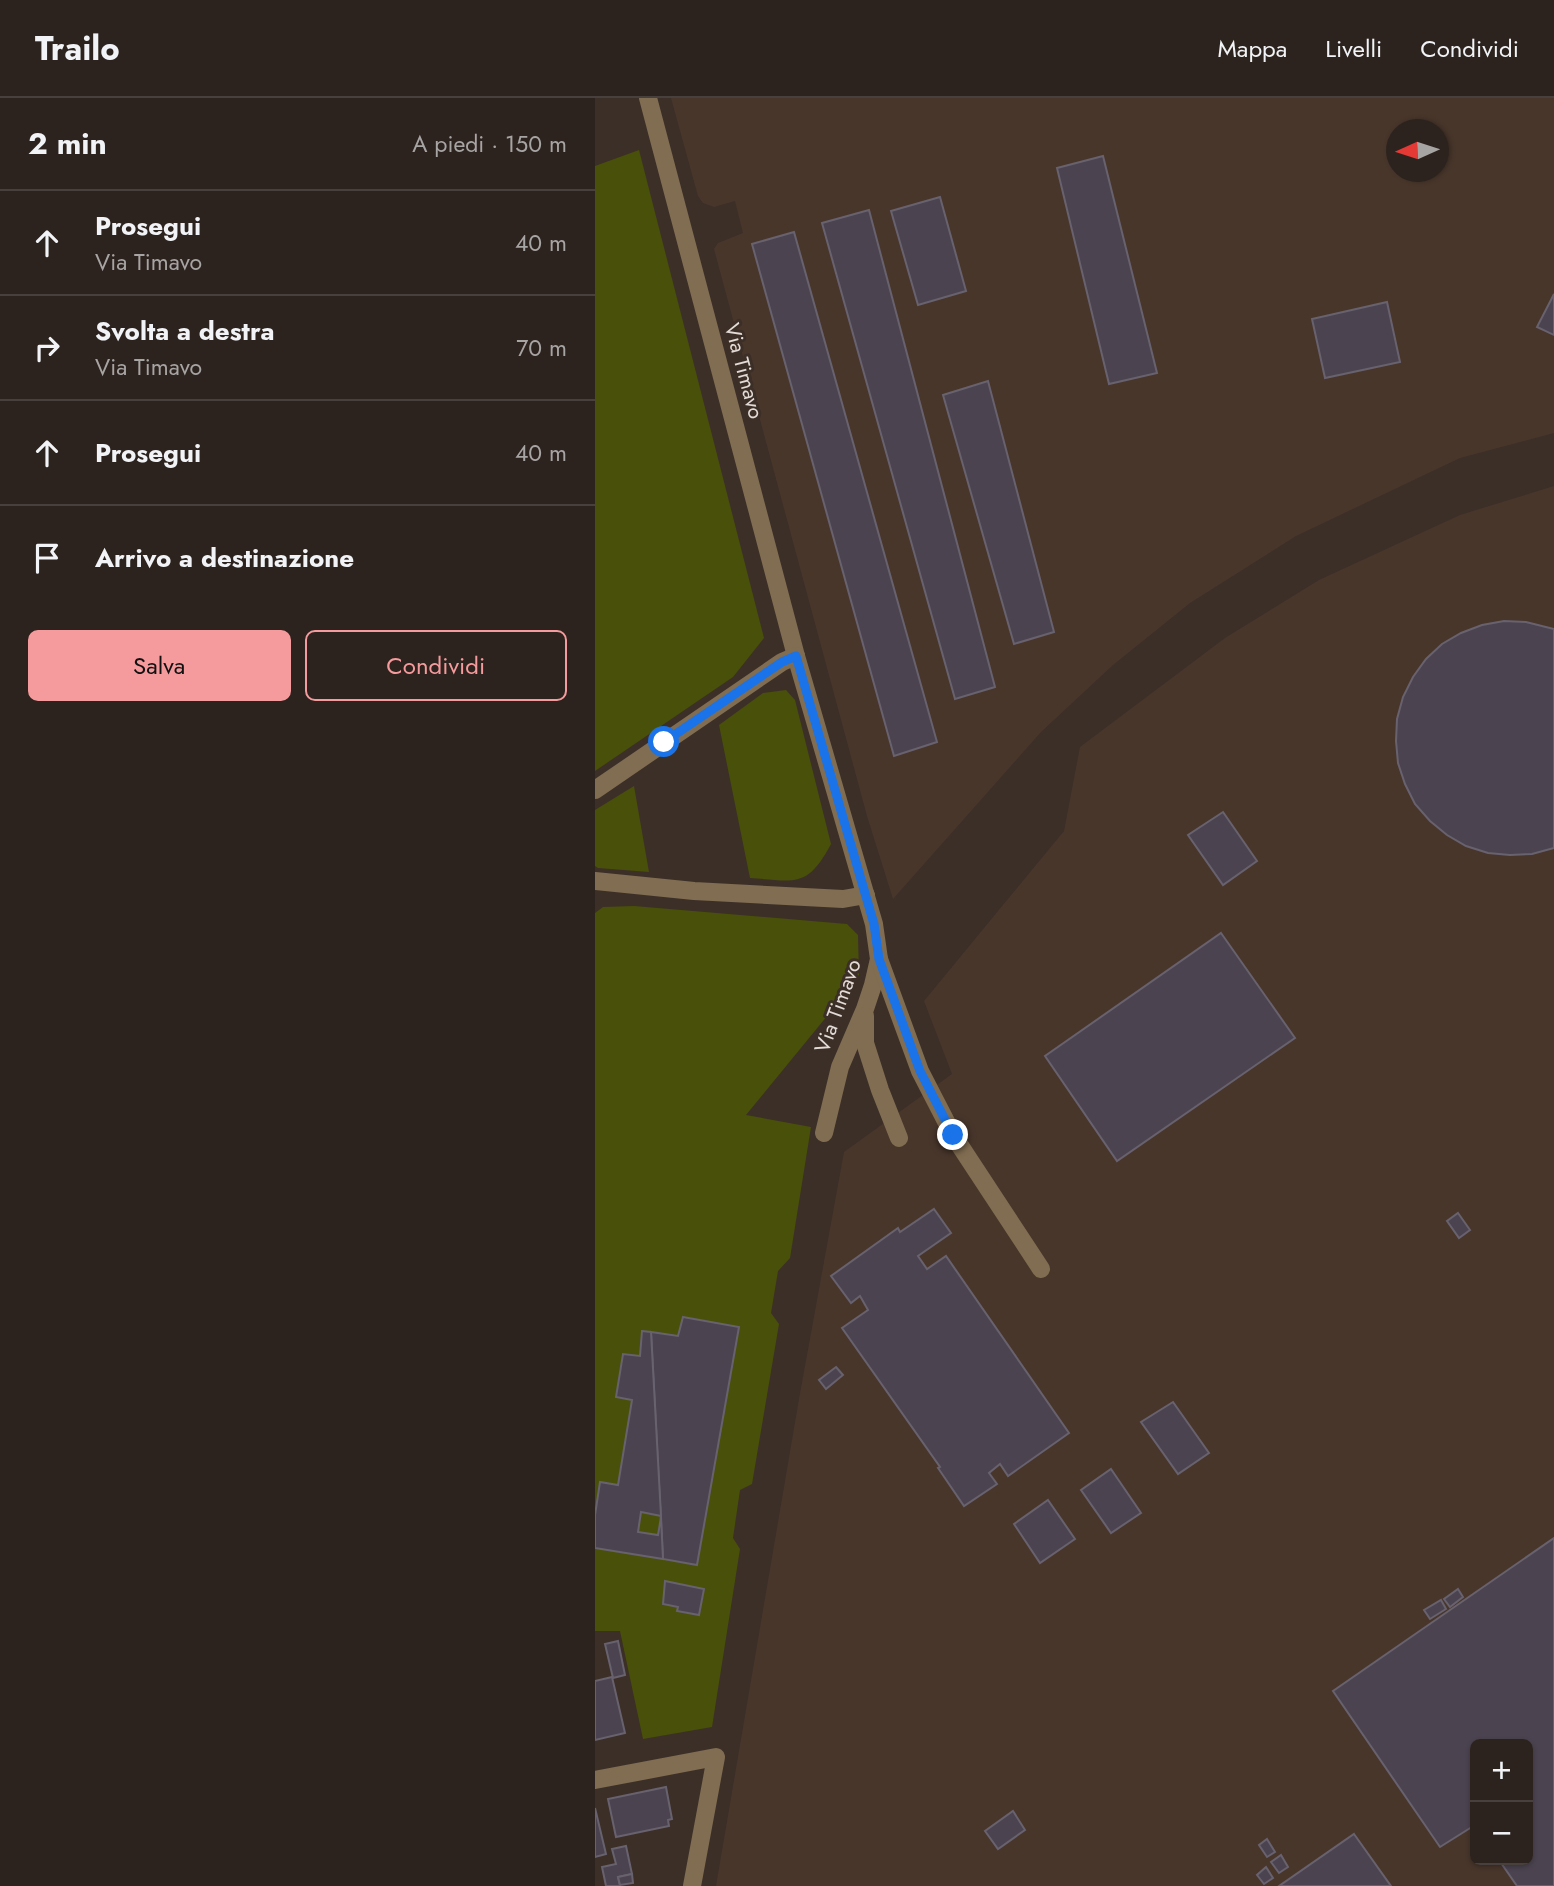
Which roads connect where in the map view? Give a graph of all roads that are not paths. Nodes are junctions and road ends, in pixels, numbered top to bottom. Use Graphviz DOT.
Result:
graph roads {
  1 [pos="648,98"];
  2 [pos="796,656"];
  3 [pos="595,790"];
  4 [pos="595,881"];
  5 [pos="866,895"];
  6 [pos="879,959"];
  7 [pos="865,1009"];
  8 [pos="824,1133"];
  9 [pos="899,1138"];
  10 [pos="1041,1269"];
  11 [pos="595,1780"];
  12 [pos="692,1886"];
  1 -- 2 [label="street, Via Timavo"];
  2 -- 3 [label="street"];
  2 -- 5 [label="street, Via Timavo"];
  4 -- 5 [label="street"];
  5 -- 6 [label="street, Via Timavo"];
  6 -- 7 [label="street, Via Timavo"];
  6 -- 10 [label="street"];
  7 -- 8 [label="street, Via Timavo"];
  7 -- 9 [label="street"];
  11 -- 12 [label="street"];
}
